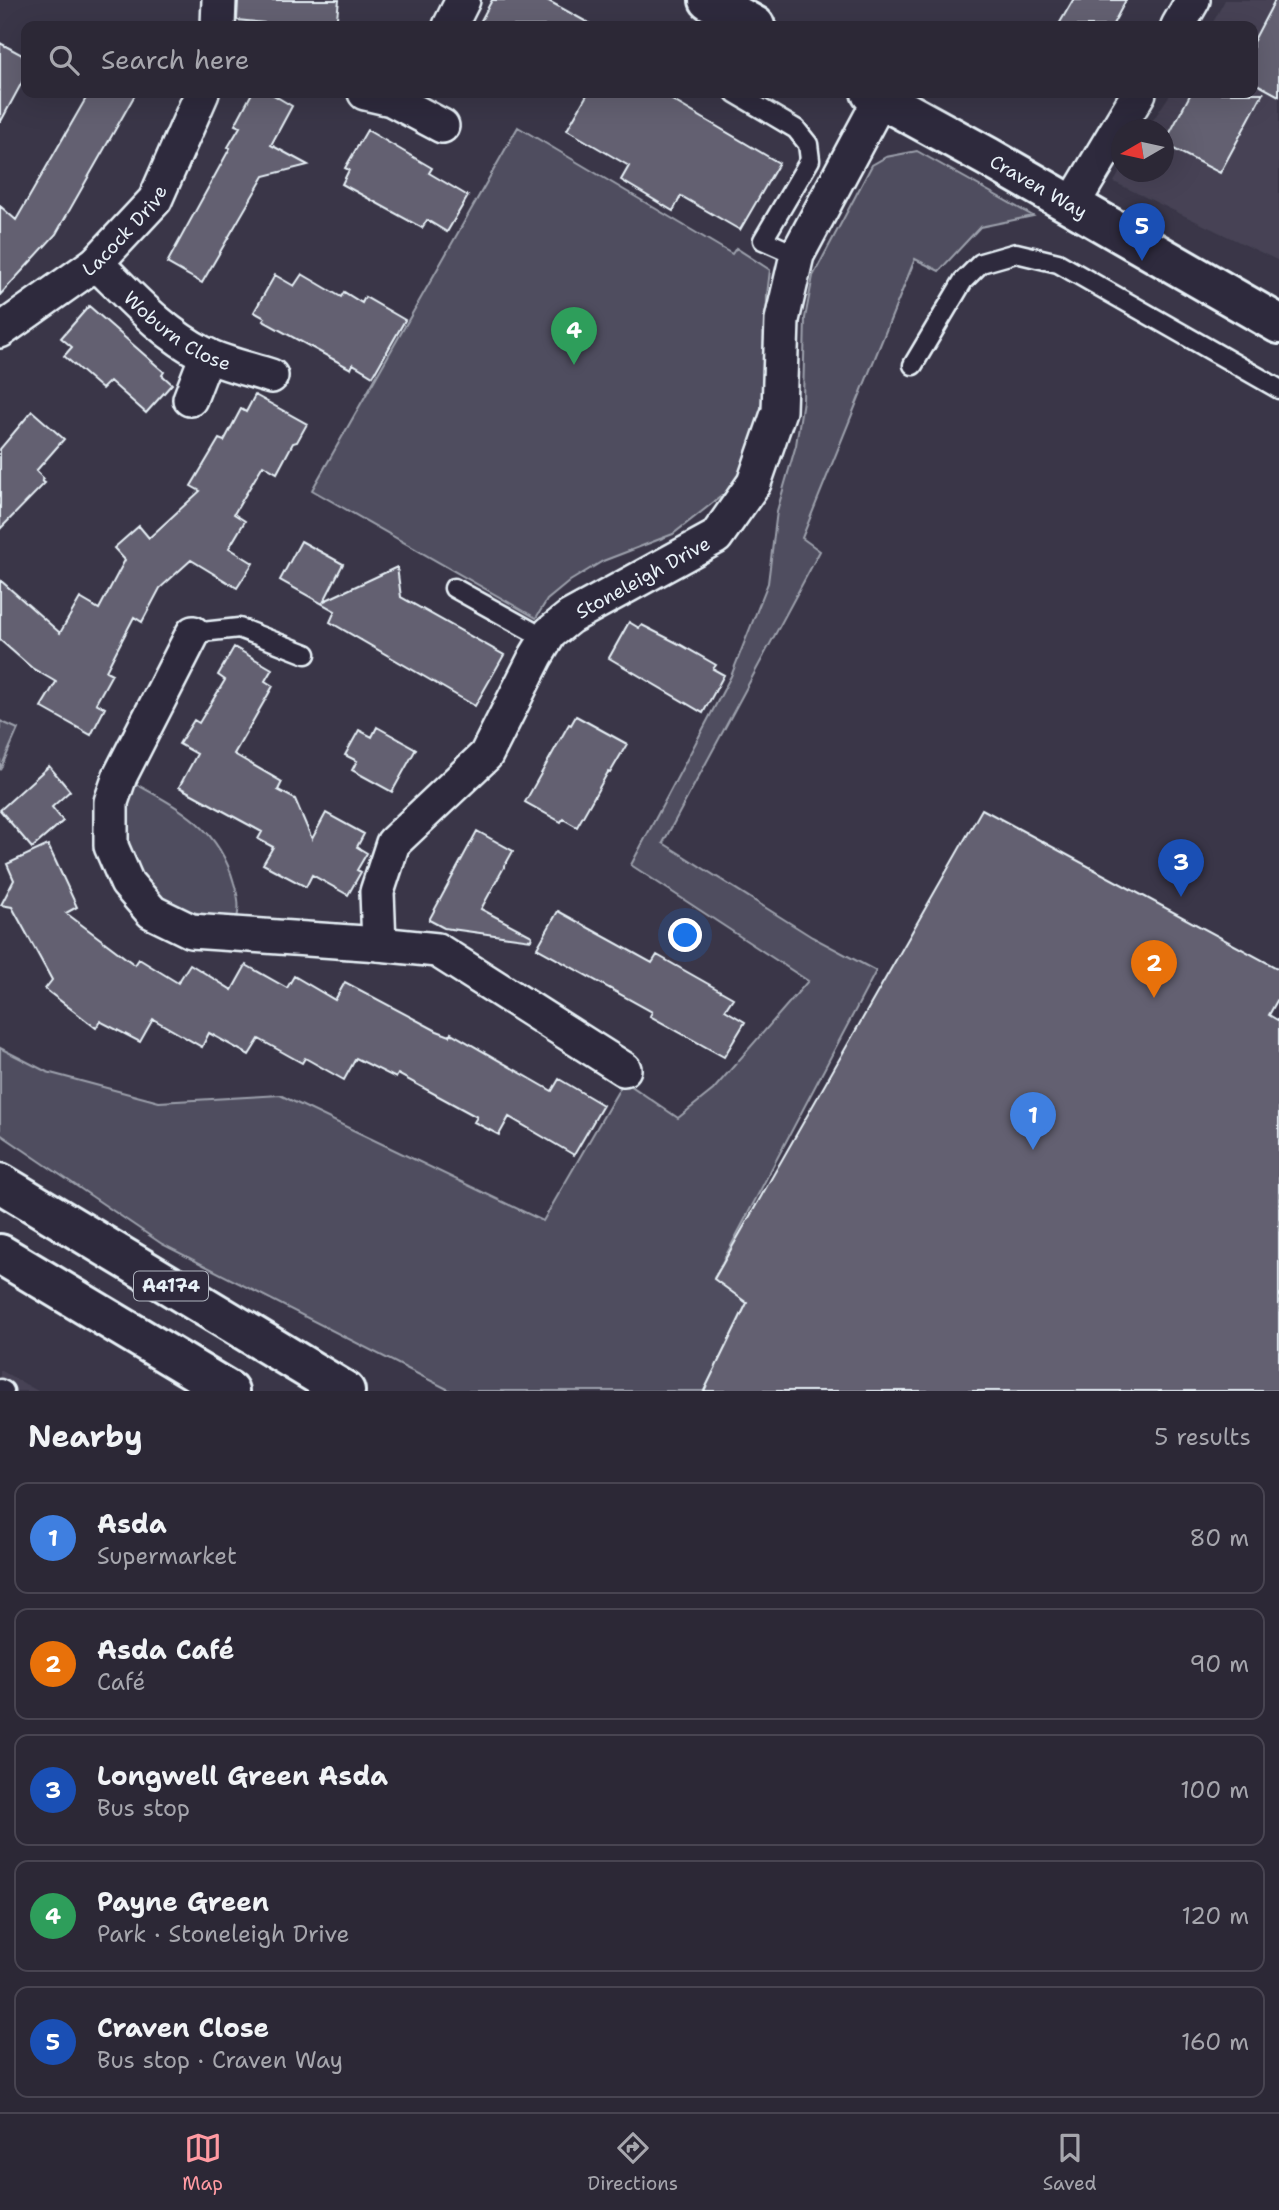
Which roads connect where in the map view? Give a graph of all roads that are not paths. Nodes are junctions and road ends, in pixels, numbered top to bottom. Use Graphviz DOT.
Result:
graph roads {
  1 [pos="219,0"];
  2 [pos="463,0"];
  3 [pos="709,0"];
  4 [pos="1193,0"];
  5 [pos="218,21"];
  6 [pos="452,21"];
  7 [pos="746,21"];
  8 [pos="1181,21"];
  9 [pos="200,98"];
  10 [pos="387,98"];
  11 [pos="743,98"];
  12 [pos="875,98"];
  13 [pos="881,98"];
  14 [pos="1136,98"];
  15 [pos="411,100"];
  16 [pos="442,125"];
  17 [pos="1072,205"];
  18 [pos="797,255"];
  19 [pos="96,263"];
  20 [pos="1279,324"];
  21 [pos="0,331"];
  22 [pos="207,355"];
  23 [pos="913,365"];
  24 [pos="271,376"];
  25 [pos="1279,389"];
  26 [pos="190,399"];
  27 [pos="454,588"];
  28 [pos="193,633"];
  29 [pos="547,639"];
  30 [pos="306,654"];
  31 [pos="379,943"];
  32 [pos="624,1069"];
  33 [pos="0,1183"];
  34 [pos="0,1254"];
  35 [pos="229,1391"];
  36 [pos="345,1391"];
  1 -- 5 [label="street"];
  2 -- 6 [label="street"];
  3 -- 7 [label="main road"];
  4 -- 8 [label="street"];
  9 -- 19 [label="street, Lacock Drive"];
  10 -- 15 [label="street"];
  11 -- 18 [label="lane"];
  12 -- 18 [label="street, Stoneleigh Drive"];
  13 -- 17 [label="main road, Craven Way"];
  14 -- 17 [label="street"];
  15 -- 16 [label="street"];
  17 -- 20 [label="main road, Craven Way"];
  18 -- 29 [label="street, Stoneleigh Drive"];
  19 -- 21 [label="street, Lacock Drive"];
  19 -- 22 [label="street, Woburn Close"];
  22 -- 24 [label="street, Woburn Close"];
  22 -- 26 [label="street"];
  23 -- 25 [label="lane"];
  27 -- 29 [label="lane"];
  28 -- 30 [label="lane"];
  28 -- 31 [label="street"];
  29 -- 31 [label="street, Stoneleigh Drive"];
  31 -- 32 [label="street"];
  33 -- 36 [label="main road, A4174"];
  34 -- 35 [label="main road"];
}
